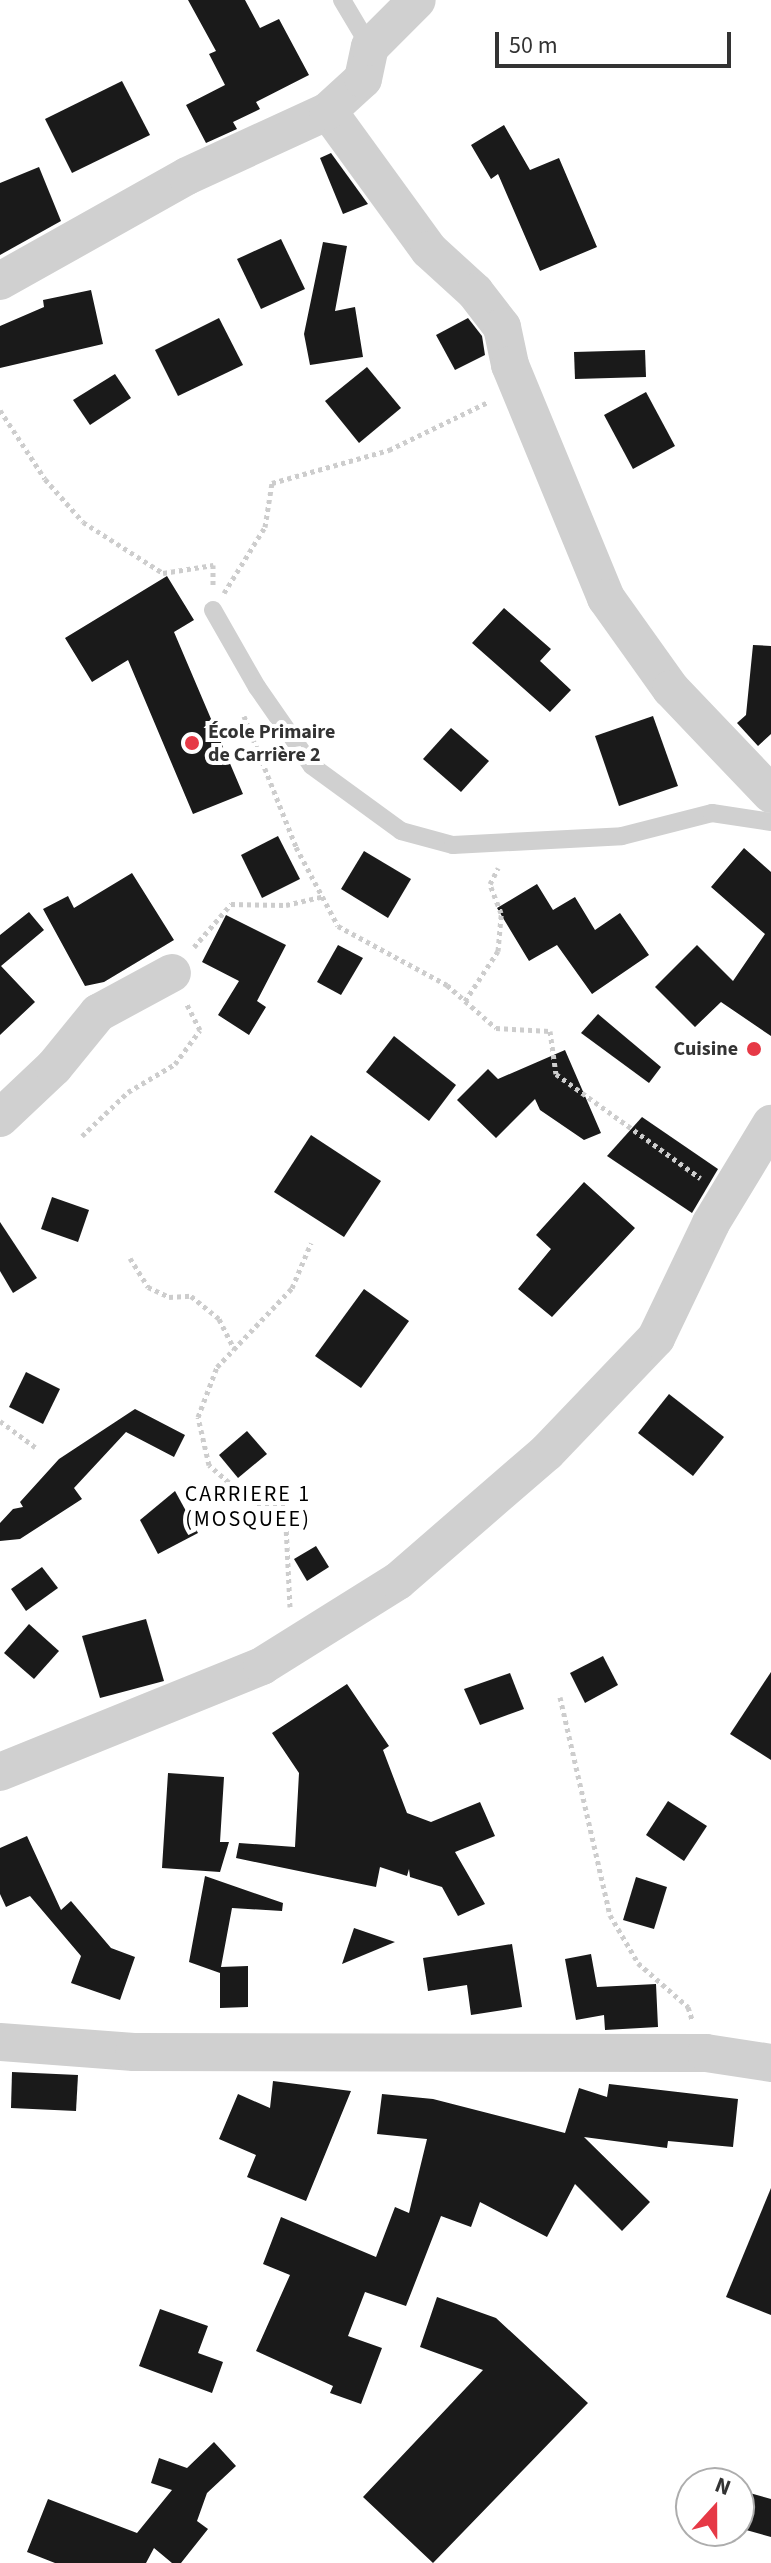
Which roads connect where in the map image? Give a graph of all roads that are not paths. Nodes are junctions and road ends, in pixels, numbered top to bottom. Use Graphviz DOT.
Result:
graph roads {
  1 [pos="342,0"];
  2 [pos="417,0"];
  3 [pos="370,47"];
  4 [pos="328,111"];
  5 [pos="0,281"];
  6 [pos="213,610"];
  7 [pos="771,794"];
  8 [pos="771,822"];
  9 [pos="172,973"];
  10 [pos="0,1118"];
  11 [pos="771,1124"];
  12 [pos="0,1772"];
  13 [pos="0,2042"];
  14 [pos="771,2063"];
  1 -- 3 [label="lane"];
  2 -- 3 [label="street"];
  3 -- 4 [label="street"];
  4 -- 5 [label="street"];
  4 -- 7 [label="street"];
  6 -- 8 [label="lane"];
  9 -- 10 [label="street"];
  11 -- 12 [label="street"];
  13 -- 14 [label="street"];
}
